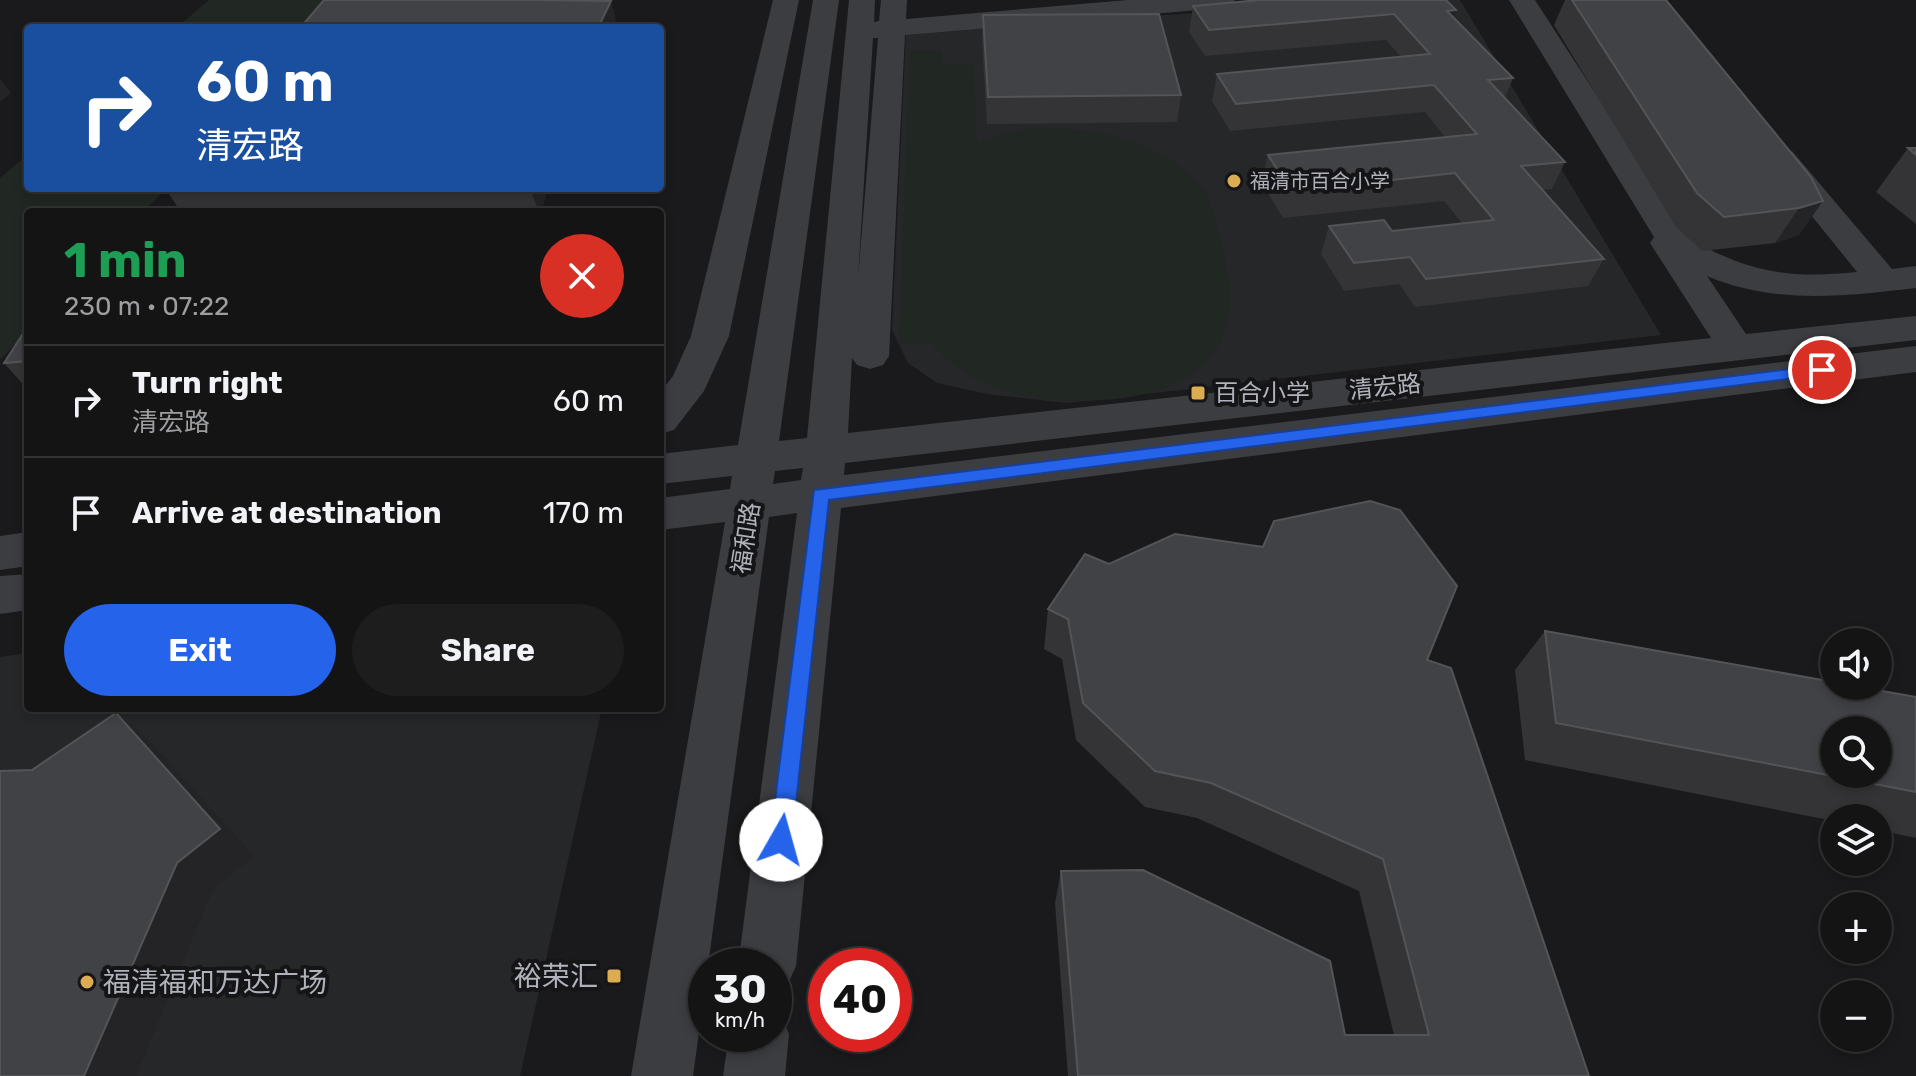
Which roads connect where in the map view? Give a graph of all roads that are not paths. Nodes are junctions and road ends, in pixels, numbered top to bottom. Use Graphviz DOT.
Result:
graph roads {
  1 [pos="786,0"];
  2 [pos="826,0"];
  3 [pos="1222,0"];
  4 [pos="1527,2"];
  5 [pos="877,15"];
  6 [pos="1761,134"];
  7 [pos="1900,279"];
  8 [pos="1916,328"];
  9 [pos="1736,348"];
  10 [pos="870,356"];
  11 [pos="1916,359"];
  12 [pos="664,415"];
  13 [pos="826,450"];
  14 [pos="664,469"];
  15 [pos="755,480"];
  16 [pos="820,494"];
  17 [pos="664,513"];
  18 [pos="24,525"];
  19 [pos="0,528"];
  20 [pos="24,550"];
  21 [pos="0,553"];
  22 [pos="24,592"];
  23 [pos="0,595"];
  24 [pos="769,948"];
  25 [pos="757,1052"];
  26 [pos="662,1076"];
  27 [pos="754,1076"];
  1 -- 12 [label="street"];
  2 -- 15 [label="street, 福和路"];
  3 -- 5 [label="street"];
  4 -- 7 [label="street"];
  4 -- 9 [label="street"];
  5 -- 10 [label="street"];
  5 -- 13 [label="street"];
  6 -- 7 [label="street"];
  8 -- 9 [label="street, 清宏路"];
  9 -- 13 [label="street, 清宏路"];
  11 -- 16 [label="street, 清宏路"];
  13 -- 15 [label="street, 清宏路"];
  13 -- 16 [label="street"];
  14 -- 15 [label="street"];
  15 -- 16 [label="street, 清宏路"];
  15 -- 17 [label="street"];
  15 -- 26 [label="street, 福和路"];
  16 -- 24 [label="street"];
  18 -- 19 [label="street"];
  20 -- 21 [label="street"];
  22 -- 23 [label="street"];
  25 -- 27 [label="street"];
}
